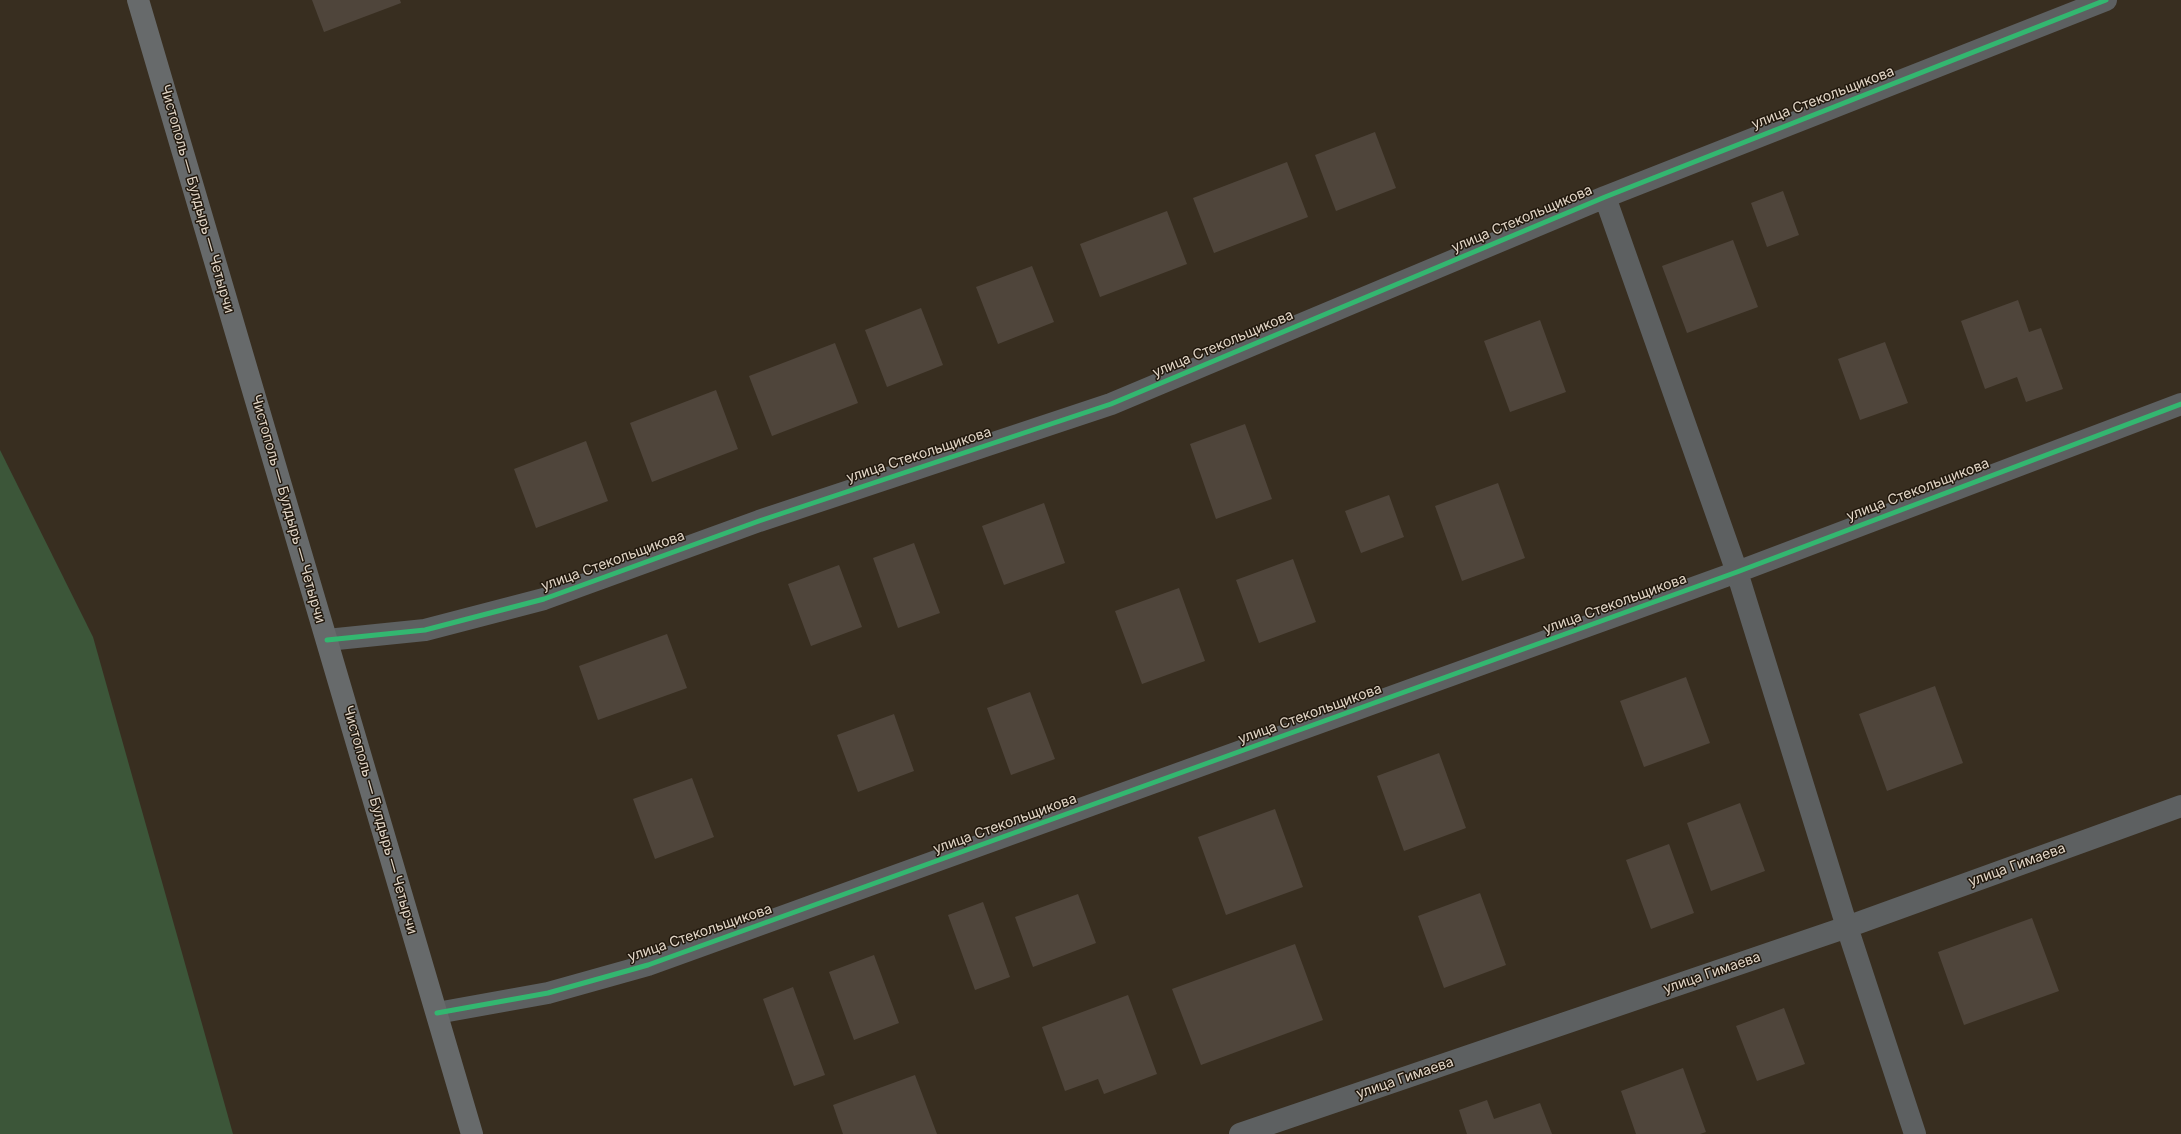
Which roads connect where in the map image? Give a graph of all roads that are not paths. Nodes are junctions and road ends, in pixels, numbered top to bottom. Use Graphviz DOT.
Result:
graph roads {
  1 [pos="138,0"];
  2 [pos="2106,0"];
  3 [pos="1606,197"];
  4 [pos="2181,404"];
  5 [pos="1736,572"];
  6 [pos="327,640"];
  7 [pos="2181,806"];
  8 [pos="1847,927"];
  9 [pos="436,1012"];
  10 [pos="472,1134"];
  11 [pos="1240,1134"];
  12 [pos="1915,1134"];
  1 -- 6 [label="street, Чистополь — Булдырь — Четырчи"];
  2 -- 3 [label="street, улица Стекольщикова"];
  3 -- 5 [label="street"];
  3 -- 6 [label="street, улица Стекольщикова"];
  4 -- 5 [label="street, улица Стекольщикова"];
  5 -- 8 [label="street"];
  5 -- 9 [label="street, улица Стекольщикова"];
  6 -- 9 [label="street, Чистополь — Булдырь — Четырчи"];
  7 -- 8 [label="street, улица Гимаева"];
  8 -- 11 [label="street, улица Гимаева"];
  8 -- 12 [label="street"];
  9 -- 10 [label="street, Чистополь — Булдырь — Четырчи"];
}
